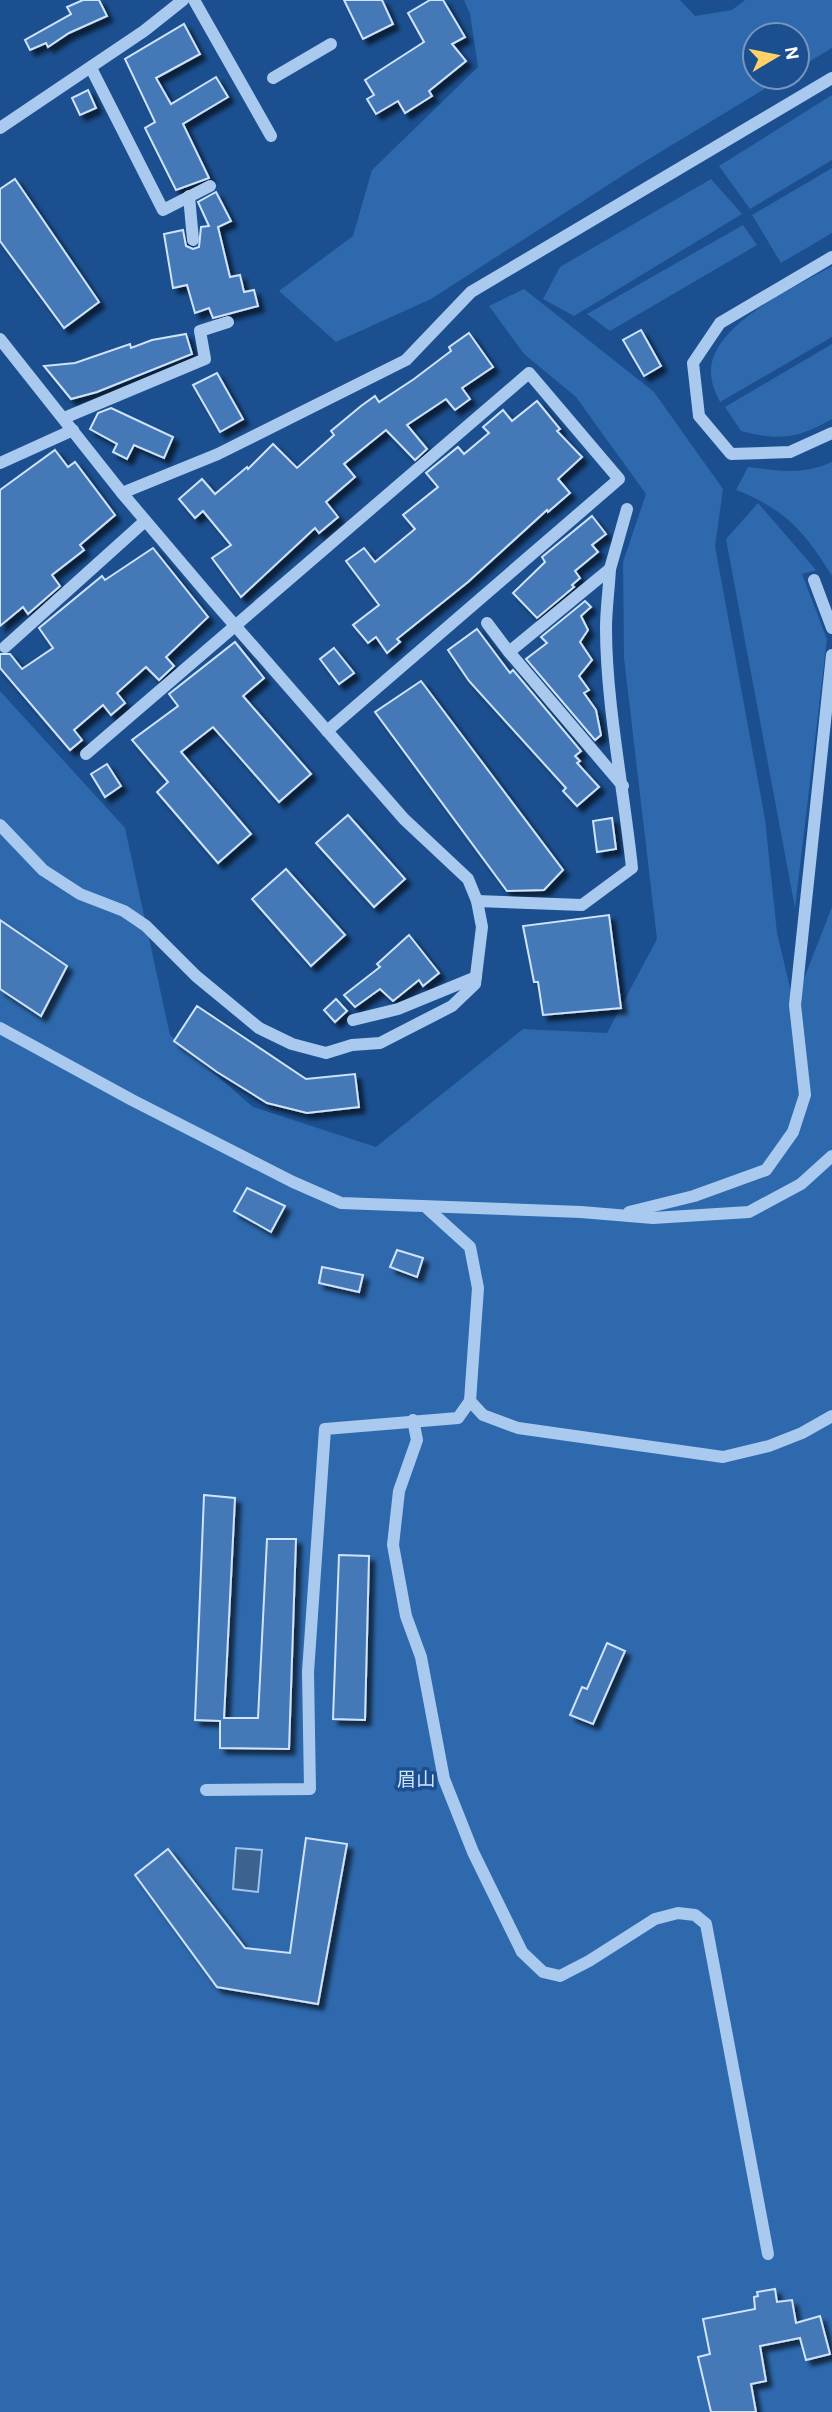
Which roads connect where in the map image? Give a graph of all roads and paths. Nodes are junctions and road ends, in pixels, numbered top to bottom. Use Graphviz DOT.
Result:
graph roads {
  1 [pos="183,0"];
  2 [pos="194,0"];
  3 [pos="331,44"];
  4 [pos="91,68"];
  5 [pos="274,78"];
  6 [pos="832,78"];
  7 [pos="0,128"];
  8 [pos="271,136"];
  9 [pos="209,186"];
  10 [pos="190,196"];
  11 [pos="193,240"];
  12 [pos="832,257"];
  13 [pos="228,322"];
  14 [pos="0,339"];
  15 [pos="64,418"];
  16 [pos="73,430"];
  17 [pos="832,433"];
  18 [pos="0,463"];
  19 [pos="121,494"];
  20 [pos="627,509"];
  21 [pos="145,521"];
  22 [pos="610,569"];
  23 [pos="814,580"];
  24 [pos="487,623"];
  25 [pos="236,627"];
  26 [pos="832,628"];
  27 [pos="5,647"];
  28 [pos="509,652"];
  29 [pos="832,655"];
  30 [pos="327,731"];
  31 [pos="86,754"];
  32 [pos="623,786"];
  33 [pos="0,825"];
  34 [pos="477,901"];
  35 [pos="476,977"];
  36 [pos="353,1020"];
  37 [pos="0,1028"];
  38 [pos="832,1156"];
  39 [pos="428,1209"];
  40 [pos="618,1215"];
  41 [pos="470,1401"];
  42 [pos="832,1416"];
  43 [pos="413,1420"];
  44 [pos="206,1790"];
  45 [pos="768,2254"];
  1 -- 4 [label="street"];
  2 -- 8 [label="street"];
  3 -- 5 [label="street"];
  4 -- 7 [label="street"];
  4 -- 10 [label="street"];
  6 -- 19 [label="street"];
  9 -- 10 [label="street"];
  10 -- 11 [label="street"];
  12 -- 17 [label="street"];
  13 -- 15 [label="street"];
  14 -- 15 [label="street"];
  15 -- 16 [label="street"];
  16 -- 18 [label="street"];
  16 -- 19 [label="street"];
  19 -- 21 [label="street"];
  20 -- 22 [label="street"];
  21 -- 25 [label="street"];
  21 -- 27 [label="street"];
  22 -- 28 [label="street"];
  22 -- 32 [label="street"];
  23 -- 26 [label="street"];
  24 -- 28 [label="street"];
  25 -- 30 [label="street"];
  25 -- 30 [label="street"];
  25 -- 31 [label="street"];
  28 -- 32 [label="street"];
  29 -- 40 [label="street"];
  30 -- 34 [label="street"];
  32 -- 34 [label="street"];
  33 -- 35 [label="street"];
  34 -- 35 [label="street"];
  35 -- 36 [label="street"];
  37 -- 39 [label="street"];
  38 -- 40 [label="street"];
  39 -- 40 [label="street"];
  39 -- 41 [label="street"];
  41 -- 42 [label="street"];
  41 -- 43 [label="street"];
  43 -- 44 [label="street"];
  43 -- 45 [label="street"];
}
